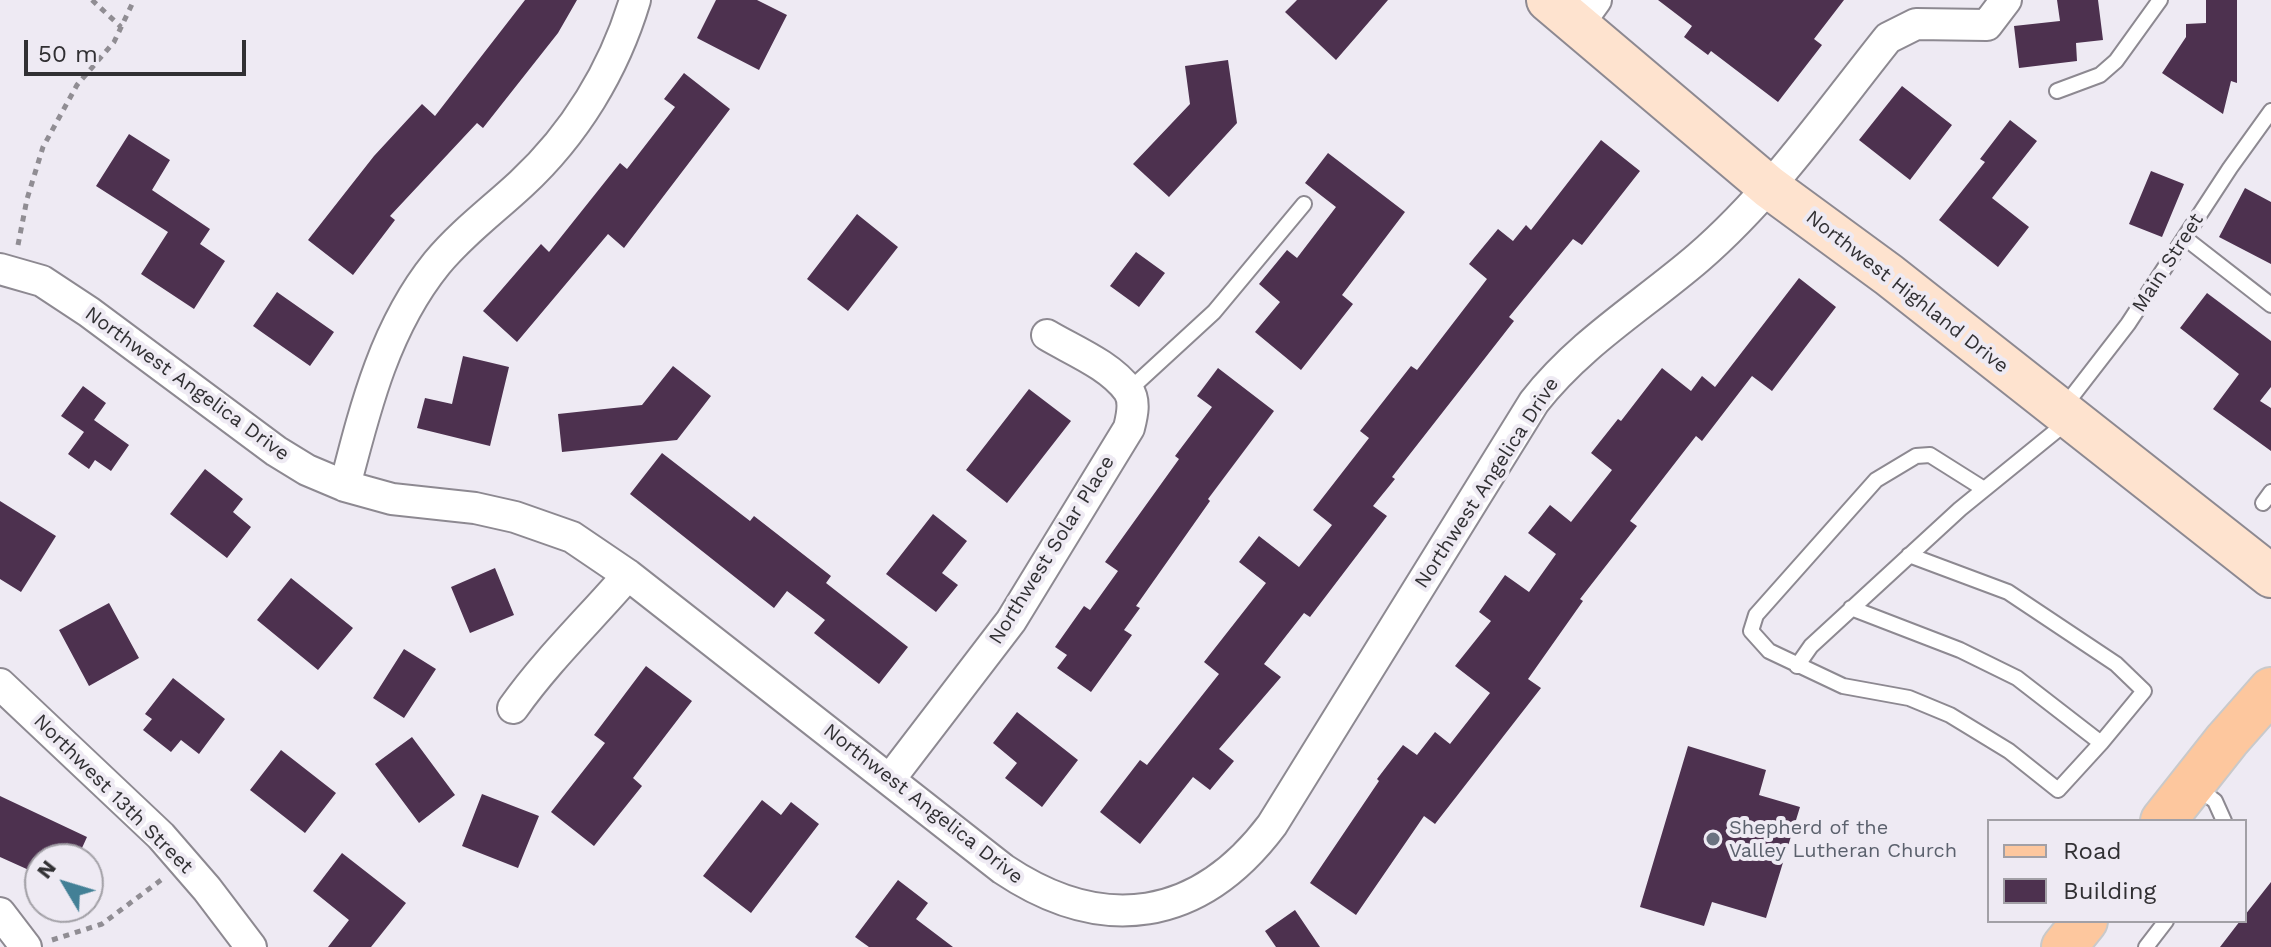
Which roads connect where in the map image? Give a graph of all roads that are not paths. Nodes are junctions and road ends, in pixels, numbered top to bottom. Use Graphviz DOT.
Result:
graph roads {
  1 [pos="635,0"];
  2 [pos="2006,0"];
  3 [pos="2160,0"];
  4 [pos="1574,8"];
  5 [pos="2057,91"];
  6 [pos="2271,111"];
  7 [pos="1769,187"];
  8 [pos="1304,204"];
  9 [pos="2185,238"];
  10 [pos="3,269"];
  11 [pos="2271,305"];
  12 [pos="1047,335"];
  13 [pos="1128,391"];
  14 [pos="2066,416"];
  15 [pos="345,486"];
  16 [pos="1984,489"];
  17 [pos="1909,555"];
  18 [pos="628,575"];
  19 [pos="2271,576"];
  20 [pos="1851,608"];
  21 [pos="1797,666"];
  22 [pos="0,684"];
  23 [pos="2271,690"];
  24 [pos="513,708"];
  25 [pos="2101,743"];
  26 [pos="890,779"];
  27 [pos="2192,784"];
  28 [pos="2165,819"];
  29 [pos="2223,819"];
  30 [pos="0,913"];
  31 [pos="2083,923"];
  32 [pos="2164,923"];
  33 [pos="36,945"];
  34 [pos="251,947"];
  35 [pos="2064,947"];
  36 [pos="2146,947"];
  1 -- 15 [label="street"];
  2 -- 7 [label="street, Northwest Angelica Drive"];
  3 -- 5 [label="lane"];
  4 -- 7 [label="main road, Northwest Highland Drive"];
  6 -- 9 [label="lane, Main Street"];
  7 -- 14 [label="main road, Northwest Highland Drive"];
  7 -- 26 [label="street, Northwest Angelica Drive"];
  8 -- 13 [label="lane"];
  9 -- 11 [label="lane"];
  9 -- 14 [label="lane, Main Street"];
  10 -- 15 [label="street, Northwest Angelica Drive"];
  12 -- 13 [label="street"];
  13 -- 26 [label="street, Northwest Solar Place"];
  14 -- 16 [label="lane, Main Street"];
  14 -- 19 [label="main road, Northwest Highland Drive"];
  15 -- 18 [label="street, Northwest Angelica Drive"];
  16 -- 17 [label="lane, Main Street"];
  16 -- 21 [label="lane"];
  17 -- 20 [label="lane, Main Street"];
  17 -- 25 [label="lane"];
  18 -- 24 [label="street"];
  18 -- 26 [label="street, Northwest Angelica Drive"];
  20 -- 21 [label="lane, Main Street"];
  20 -- 25 [label="lane"];
  21 -- 25 [label="lane"];
  22 -- 34 [label="street, Northwest 13th Street"];
  23 -- 27 [label="main road"];
  27 -- 28 [label="main road"];
  27 -- 29 [label="lane"];
  30 -- 33 [label="street"];
  31 -- 35 [label="main road"];
  32 -- 36 [label="lane"];
}
